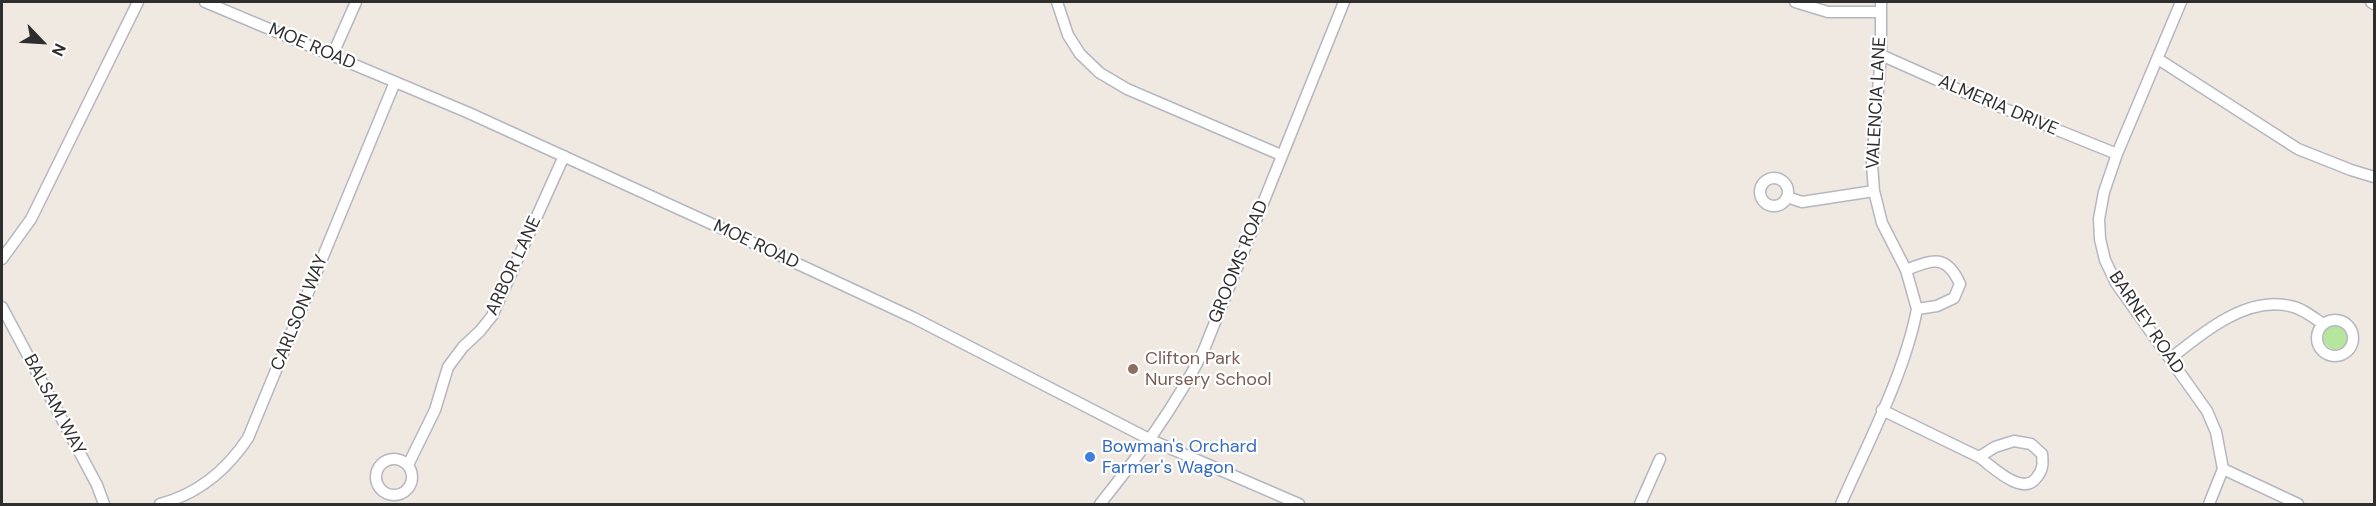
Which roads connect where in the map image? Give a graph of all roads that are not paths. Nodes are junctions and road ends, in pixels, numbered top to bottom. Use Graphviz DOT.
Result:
graph roads {
  1 [pos="138,2"];
  2 [pos="205,2"];
  3 [pos="356,2"];
  4 [pos="1057,2"];
  5 [pos="1344,2"];
  6 [pos="1795,2"];
  7 [pos="2181,2"];
  8 [pos="1881,7"];
  9 [pos="332,56"];
  10 [pos="1881,56"];
  11 [pos="2158,59"];
  12 [pos="395,82"];
  13 [pos="1281,154"];
  14 [pos="2117,154"];
  15 [pos="564,156"];
  16 [pos="2374,177"];
  17 [pos="1874,191"];
  18 [pos="1787,197"];
  19 [pos="2,259"];
  20 [pos="1906,270"];
  21 [pos="2,307"];
  22 [pos="1917,309"];
  23 [pos="2323,324"];
  24 [pos="2170,359"];
  25 [pos="1882,410"];
  26 [pos="1151,440"];
  27 [pos="1979,457"];
  28 [pos="1660,459"];
  29 [pos="408,465"];
  30 [pos="2223,469"];
  31 [pos="104,504"];
  32 [pos="160,504"];
  33 [pos="1100,504"];
  34 [pos="1299,504"];
  35 [pos="1640,504"];
  36 [pos="1841,504"];
  37 [pos="2209,504"];
  38 [pos="2298,504"];
  1 -- 19 [label="street"];
  2 -- 9 [label="street, MOE ROAD"];
  3 -- 9 [label="street"];
  4 -- 13 [label="street"];
  5 -- 13 [label="street, GROOMS ROAD"];
  6 -- 8 [label="street"];
  7 -- 11 [label="street, BARNEY ROAD"];
  8 -- 10 [label="street, VALENCIA LANE"];
  9 -- 12 [label="street, MOE ROAD"];
  10 -- 14 [label="street, ALMERIA DRIVE"];
  10 -- 17 [label="street, VALENCIA LANE"];
  11 -- 14 [label="street, BARNEY ROAD"];
  11 -- 16 [label="street"];
  12 -- 15 [label="street, MOE ROAD"];
  12 -- 32 [label="street, CARLSON WAY"];
  13 -- 26 [label="street, GROOMS ROAD"];
  14 -- 24 [label="street, BARNEY ROAD"];
  15 -- 26 [label="street, MOE ROAD"];
  15 -- 29 [label="street, ARBOR LANE"];
  17 -- 18 [label="street"];
  17 -- 20 [label="street, VALENCIA LANE"];
  20 -- 22 [label="street, VALENCIA LANE"];
  20 -- 22 [label="street"];
  21 -- 31 [label="street, BALSAM WAY"];
  22 -- 25 [label="street"];
  23 -- 24 [label="street"];
  24 -- 30 [label="street, BARNEY ROAD"];
  25 -- 27 [label="street"];
  25 -- 36 [label="street"];
  26 -- 33 [label="street, GROOMS ROAD"];
  26 -- 34 [label="street, MOE ROAD"];
  27 -- 27 [label="street"];
  28 -- 35 [label="street"];
  30 -- 37 [label="street"];
  30 -- 38 [label="street"];
}
